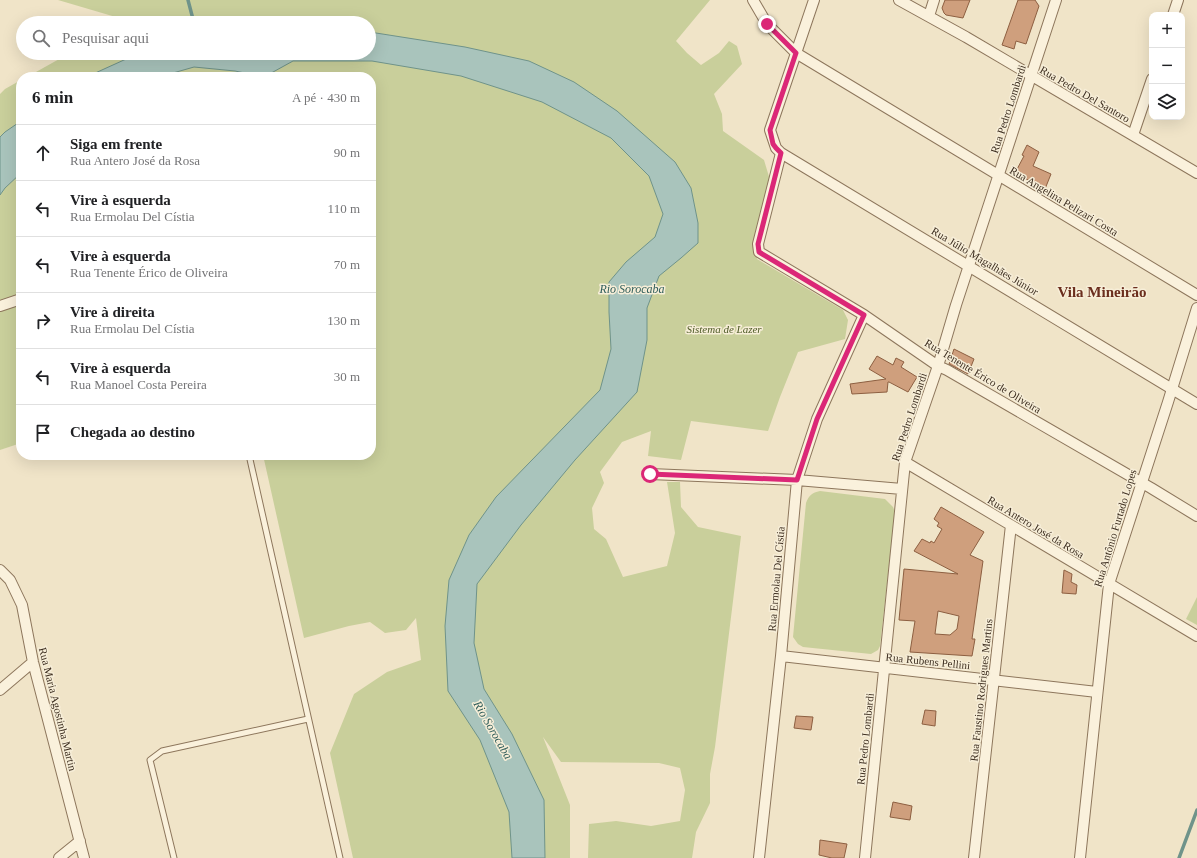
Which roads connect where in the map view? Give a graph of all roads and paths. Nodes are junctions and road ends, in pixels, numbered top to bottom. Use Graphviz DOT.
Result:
graph roads {
  1 [pos="753,0"];
  2 [pos="814,0"];
  3 [pos="899,0"];
  4 [pos="934,0"];
  5 [pos="1056,0"];
  6 [pos="1178,0"];
  7 [pos="1174,12"];
  8 [pos="928,16"];
  9 [pos="796,53"];
  10 [pos="1031,76"];
  11 [pos="1150,84"];
  12 [pos="1134,135"];
  13 [pos="781,153"];
  14 [pos="1197,173"];
  15 [pos="999,176"];
  16 [pos="969,265"];
  17 [pos="1197,295"];
  18 [pos="16,301"];
  19 [pos="0,306"];
  20 [pos="1197,308"];
  21 [pos="864,315"];
  22 [pos="938,366"];
  23 [pos="1172,389"];
  24 [pos="1197,404"];
  25 [pos="250,460"];
  26 [pos="905,462"];
  27 [pos="650,474"];
  28 [pos="797,480"];
  29 [pos="1141,483"];
  30 [pos="902,489"];
  31 [pos="1197,516"];
  32 [pos="1011,526"];
  33 [pos="0,570"];
  34 [pos="1109,584"];
  35 [pos="1197,636"];
  36 [pos="781,656"];
  37 [pos="33,662"];
  38 [pos="884,668"];
  39 [pos="994,680"];
  40 [pos="0,690"];
  41 [pos="1097,692"];
  42 [pos="308,719"];
  43 [pos="80,841"];
  44 [pos="59,858"];
  45 [pos="84,858"];
  46 [pos="174,858"];
  47 [pos="340,858"];
  48 [pos="759,858"];
  49 [pos="864,858"];
  50 [pos="974,858"];
  51 [pos="1080,858"];
  1 -- 9 [label="street, Rua Angelina Pelizari Costa"];
  2 -- 9 [label="street"];
  3 -- 8 [label="street, Rua Pedro Del Santoro"];
  4 -- 8 [label="street"];
  5 -- 10 [label="street, Rua Pedro Lombardi"];
  6 -- 7 [label="street"];
  8 -- 10 [label="street, Rua Pedro Del Santoro"];
  9 -- 13 [label="street"];
  9 -- 15 [label="street, Rua Angelina Pelizari Costa"];
  10 -- 12 [label="street, Rua Pedro Del Santoro"];
  10 -- 15 [label="street, Rua Pedro Lombardi"];
  11 -- 12 [label="street"];
  12 -- 14 [label="street, Rua Pedro Del Santoro"];
  13 -- 16 [label="street, Rua Júlio Magalhães Júnior"];
  13 -- 21 [label="street, Rua Tenente Érico de Oliveira"];
  15 -- 16 [label="street, Rua Pedro Lombardi"];
  15 -- 17 [label="street, Rua Angelina Pelizari Costa"];
  16 -- 22 [label="street, Rua Pedro Lombardi"];
  16 -- 23 [label="street, Rua Júlio Magalhães Júnior"];
  18 -- 19 [label="street"];
  20 -- 23 [label="street, Rua Antônio Furtado Lopes"];
  21 -- 22 [label="street, Rua Tenente Érico de Oliveira"];
  21 -- 28 [label="street, Rua Ermolau Del Cístia"];
  22 -- 26 [label="street, Rua Pedro Lombardi"];
  22 -- 29 [label="street, Rua Tenente Érico de Oliveira"];
  23 -- 24 [label="street, Rua Júlio Magalhães Júnior"];
  23 -- 29 [label="street, Rua Antônio Furtado Lopes"];
  25 -- 42 [label="lane"];
  26 -- 30 [label="street, Rua Pedro Lombardi"];
  26 -- 32 [label="street, Rua Antero José da Rosa"];
  27 -- 28 [label="street"];
  28 -- 30 [label="street"];
  28 -- 36 [label="street, Rua Ermolau Del Cístia"];
  29 -- 31 [label="street, Rua Tenente Érico de Oliveira"];
  29 -- 34 [label="street, Rua Antônio Furtado Lopes"];
  30 -- 38 [label="street, Rua Pedro Lombardi"];
  32 -- 34 [label="street, Rua Antero José da Rosa"];
  32 -- 39 [label="street, Rua Faustino Rodrigues Martins"];
  33 -- 37 [label="street, Rua Maria Agostinha Martin"];
  34 -- 35 [label="street, Rua Antero José da Rosa"];
  34 -- 41 [label="street, Rua Antônio Furtado Lopes"];
  36 -- 38 [label="street, Rua Rubens Pellini"];
  36 -- 48 [label="street, Rua Ermolau Del Cístia"];
  37 -- 40 [label="street"];
  37 -- 43 [label="street, Rua Maria Agostinha Martin"];
  38 -- 39 [label="street, Rua Rubens Pellini"];
  38 -- 49 [label="street, Rua Pedro Lombardi"];
  39 -- 41 [label="street, Rua Rubens Pellini"];
  39 -- 50 [label="street, Rua Faustino Rodrigues Martins"];
  41 -- 51 [label="street, Rua Antônio Furtado Lopes"];
  42 -- 46 [label="lane"];
  42 -- 47 [label="lane"];
  43 -- 44 [label="street"];
  43 -- 45 [label="street, Rua Maria Agostinha Martin"];
}
